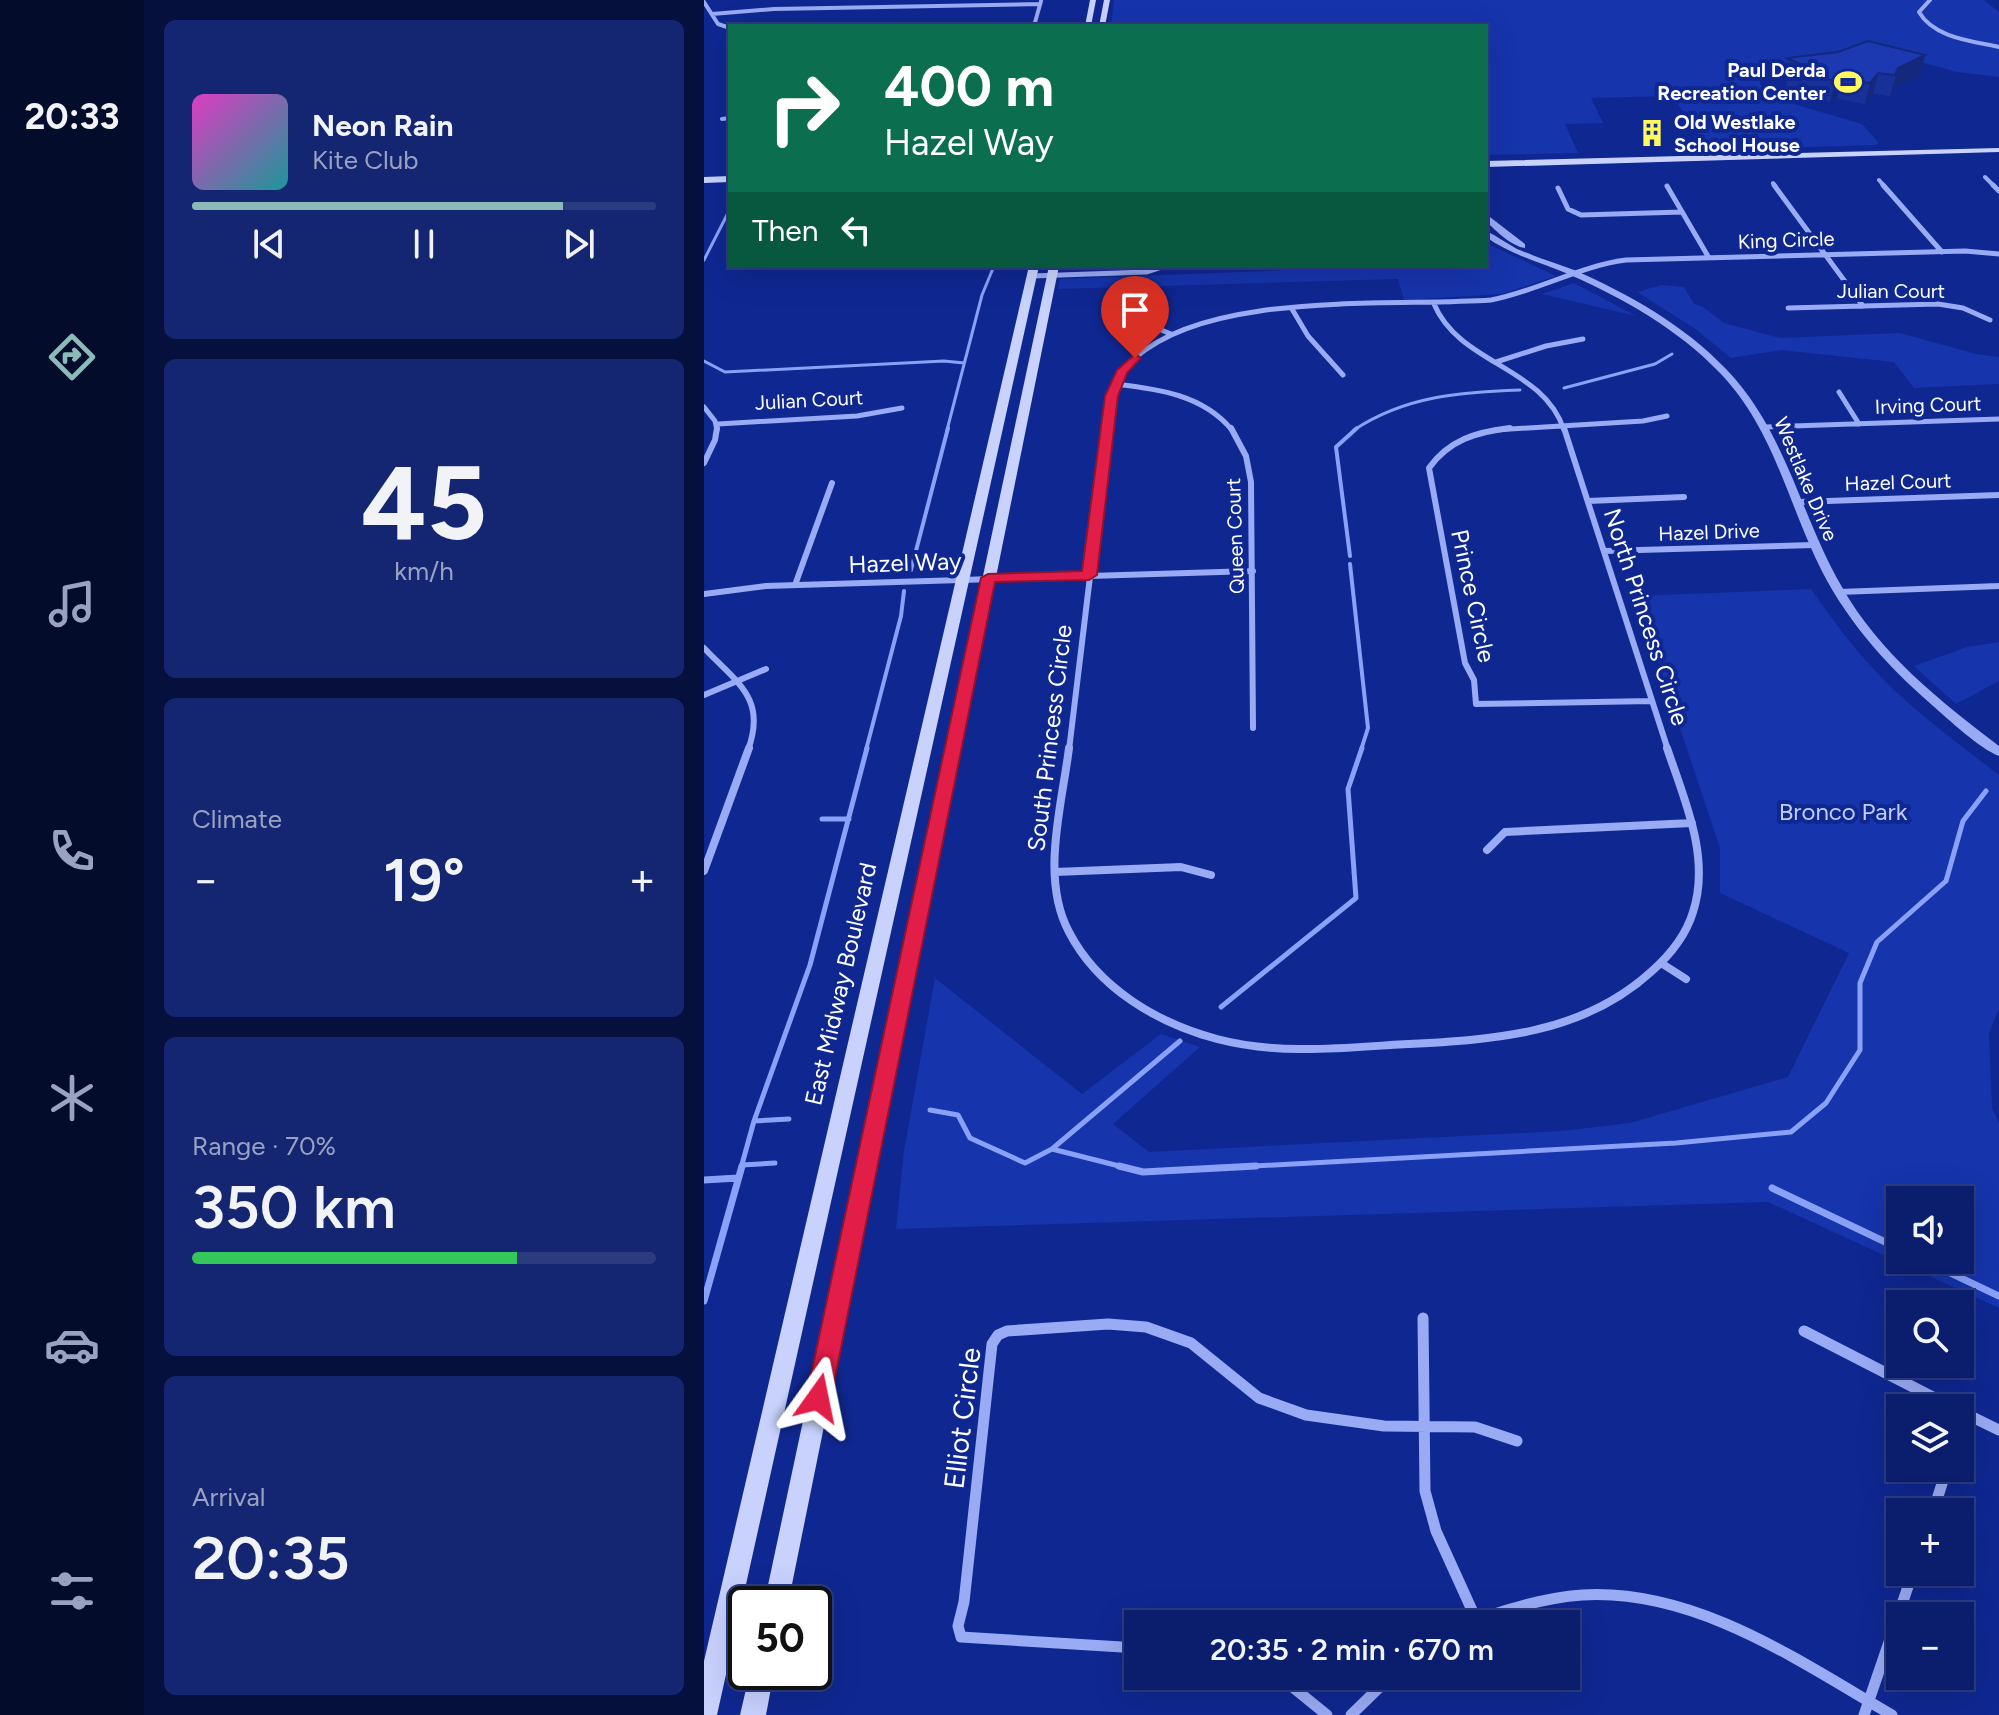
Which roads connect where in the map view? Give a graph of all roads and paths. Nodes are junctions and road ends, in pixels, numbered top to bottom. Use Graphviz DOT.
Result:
graph roads {
  1 [pos="795,0"];
  2 [pos="880,0"];
  3 [pos="960,0"];
  4 [pos="1093,0"];
  5 [pos="1107,0"];
  6 [pos="1930,0"];
  7 [pos="704,2"];
  8 [pos="1040,2"];
  9 [pos="957,6"];
  10 [pos="876,7"];
  11 [pos="789,9"];
  12 [pos="712,14"];
  13 [pos="1034,24"];
  14 [pos="1088,24"];
  15 [pos="1102,24"];
  16 [pos="728,27"];
  17 [pos="1999,47"];
  18 [pos="728,118"];
  19 [pos="722,119"];
  20 [pos="1888,147"];
  21 [pos="1999,147"];
  22 [pos="1827,154"];
  23 [pos="1488,157"];
  24 [pos="1488,164"];
  25 [pos="1985,177"];
  26 [pos="728,179"];
  27 [pos="704,180"];
  28 [pos="1879,180"];
  29 [pos="1773,183"];
  30 [pos="1667,186"];
  31 [pos="1558,188"];
  32 [pos="1999,191"];
  33 [pos="1682,212"];
  34 [pos="1488,218"];
  35 [pos="1488,234"];
  36 [pos="1942,252"];
  37 [pos="1999,254"];
  38 [pos="1826,255"];
  39 [pos="1709,258"];
  40 [pos="1546,262"];
  41 [pos="1159,268"];
  42 [pos="1033,271"];
  43 [pos="1053,271"];
  44 [pos="1576,275"];
  45 [pos="1434,304"];
  46 [pos="1863,306"];
  47 [pos="1788,308"];
  48 [pos="1292,309"];
  49 [pos="1120,313"];
  50 [pos="1990,320"];
  51 [pos="1171,334"];
  52 [pos="1583,339"];
  53 [pos="1496,362"];
  54 [pos="1343,375"];
  55 [pos="1115,384"];
  56 [pos="1839,392"];
  57 [pos="704,407"];
  58 [pos="902,408"];
  59 [pos="1667,416"];
  60 [pos="1999,419"];
  61 [pos="718,424"];
  62 [pos="1859,424"];
  63 [pos="1563,425"];
  64 [pos="1766,427"];
  65 [pos="704,463"];
  66 [pos="832,483"];
  67 [pos="1999,495"];
  68 [pos="1684,497"];
  69 [pos="1588,501"];
  70 [pos="1799,502"];
  71 [pos="1815,545"];
  72 [pos="1604,551"];
  73 [pos="1253,571"];
  74 [pos="1089,575"];
  75 [pos="988,578"];
  76 [pos="963,579"];
  77 [pos="795,585"];
  78 [pos="1999,586"];
  79 [pos="1839,592"];
  80 [pos="704,594"];
  81 [pos="704,648"];
  82 [pos="766,669"];
  83 [pos="736,681"];
  84 [pos="704,695"];
  85 [pos="1652,701"];
  86 [pos="1253,728"];
  87 [pos="1999,752"];
  88 [pos="1692,823"];
  89 [pos="1487,850"];
  90 [pos="706,860"];
  91 [pos="704,871"];
  92 [pos="1055,872"];
  93 [pos="1211,875"];
  94 [pos="1661,963"];
  95 [pos="1686,979"];
  96 [pos="1423,1318"];
  97 [pos="1804,1331"];
  98 [pos="1927,1394"];
  99 [pos="1974,1418"];
  100 [pos="1423,1426"];
  101 [pos="1999,1430"];
  102 [pos="1517,1441"];
  103 [pos="780,1586"];
  104 [pos="1908,1586"];
  105 [pos="1466,1610"];
  106 [pos="1499,1610"];
  107 [pos="1124,1647"];
  108 [pos="758,1690"];
  109 [pos="1296,1690"];
  110 [pos="1377,1690"];
  111 [pos="1866,1708"];
  112 [pos="704,1715"];
  113 [pos="753,1715"];
  114 [pos="1327,1715"];
  115 [pos="1351,1715"];
  116 [pos="1892,1715"];
  1 -- 11 [label="street"];
  2 -- 10 [label="street"];
  3 -- 9 [label="street"];
  4 -- 14 [label="main road"];
  5 -- 15 [label="main road"];
  6 -- 17 [label="street"];
  7 -- 12 [label="street"];
  8 -- 9 [label="street"];
  8 -- 13 [label="street"];
  9 -- 10 [label="street"];
  10 -- 11 [label="street"];
  11 -- 12 [label="street"];
  12 -- 16 [label="street"];
  18 -- 19 [label="street"];
  20 -- 21 [label="main road"];
  20 -- 22 [label="main road"];
  20 -- 23 [label="main road"];
  21 -- 22 [label="main road"];
  22 -- 24 [label="main road"];
  25 -- 32 [label="street"];
  26 -- 27 [label="main road"];
  28 -- 36 [label="street"];
  29 -- 38 [label="street"];
  30 -- 33 [label="street"];
  31 -- 33 [label="street"];
  33 -- 39 [label="street"];
  34 -- 40 [label="street, Westlake Drive"];
  35 -- 40 [label="street, Westlake Drive"];
  36 -- 37 [label="street, King Circle"];
  36 -- 38 [label="street, King Circle"];
  38 -- 39 [label="street, King Circle"];
  38 -- 46 [label="street"];
  39 -- 44 [label="street, King Circle"];
  40 -- 44 [label="street, Westlake Drive"];
  41 -- 43 [label="street"];
  42 -- 43 [label="street"];
  42 -- 76 [label="main road, East Midway Boulevard"];
  43 -- 75 [label="main road"];
  44 -- 45 [label="street"];
  44 -- 64 [label="street, Westlake Drive"];
  45 -- 48 [label="street"];
  45 -- 53 [label="street, North Princess Circle"];
  46 -- 47 [label="street, Julian Court"];
  46 -- 50 [label="street, Julian Court"];
  48 -- 51 [label="street"];
  48 -- 54 [label="street"];
  49 -- 51 [label="street"];
  51 -- 55 [label="street"];
  52 -- 53 [label="street"];
  53 -- 63 [label="street, North Princess Circle"];
  55 -- 73 [label="street, Queen Court"];
  55 -- 74 [label="street, South Princess Circle"];
  56 -- 62 [label="street, Irving Court"];
  57 -- 61 [label="street"];
  58 -- 61 [label="street, Julian Court"];
  59 -- 63 [label="street"];
  60 -- 62 [label="street, Irving Court"];
  61 -- 65 [label="street"];
  62 -- 64 [label="street, Irving Court"];
  63 -- 69 [label="street, North Princess Circle"];
  63 -- 85 [label="street, Prince Circle"];
  64 -- 70 [label="street, Westlake Drive"];
  66 -- 77 [label="street"];
  67 -- 70 [label="street, Hazel Court"];
  68 -- 69 [label="street"];
  69 -- 72 [label="street, North Princess Circle"];
  70 -- 71 [label="street, Westlake Drive"];
  71 -- 72 [label="street, Hazel Drive"];
  71 -- 79 [label="street, Westlake Drive"];
  72 -- 85 [label="street, North Princess Circle"];
  73 -- 74 [label="street, Hazel Way"];
  73 -- 86 [label="street, Queen Court"];
  74 -- 75 [label="street, Hazel Way"];
  74 -- 92 [label="street, South Princess Circle"];
  75 -- 76 [label="street, Hazel Way"];
  75 -- 103 [label="main road"];
  76 -- 77 [label="street, Hazel Way"];
  76 -- 112 [label="main road, East Midway Boulevard"];
  77 -- 80 [label="street, Hazel Way"];
  78 -- 79 [label="street"];
  79 -- 87 [label="street, Westlake Drive"];
  81 -- 83 [label="street"];
  82 -- 83 [label="street"];
  83 -- 84 [label="street"];
  83 -- 90 [label="street"];
  85 -- 88 [label="street, North Princess Circle"];
  88 -- 89 [label="street"];
  88 -- 94 [label="street, North Princess Circle"];
  90 -- 91 [label="street"];
  92 -- 93 [label="street"];
  92 -- 94 [label="street, South Princess Circle"];
  94 -- 95 [label="street"];
  96 -- 100 [label="street"];
  97 -- 98 [label="street"];
  99 -- 101 [label="street"];
  100 -- 102 [label="street, Elliot Circle"];
  100 -- 105 [label="street"];
  100 -- 107 [label="street, Elliot Circle"];
  104 -- 111 [label="street"];
  106 -- 111 [label="street"];
  108 -- 113 [label="main road"];
  109 -- 114 [label="street"];
  110 -- 115 [label="street"];
  111 -- 116 [label="street"];
}
